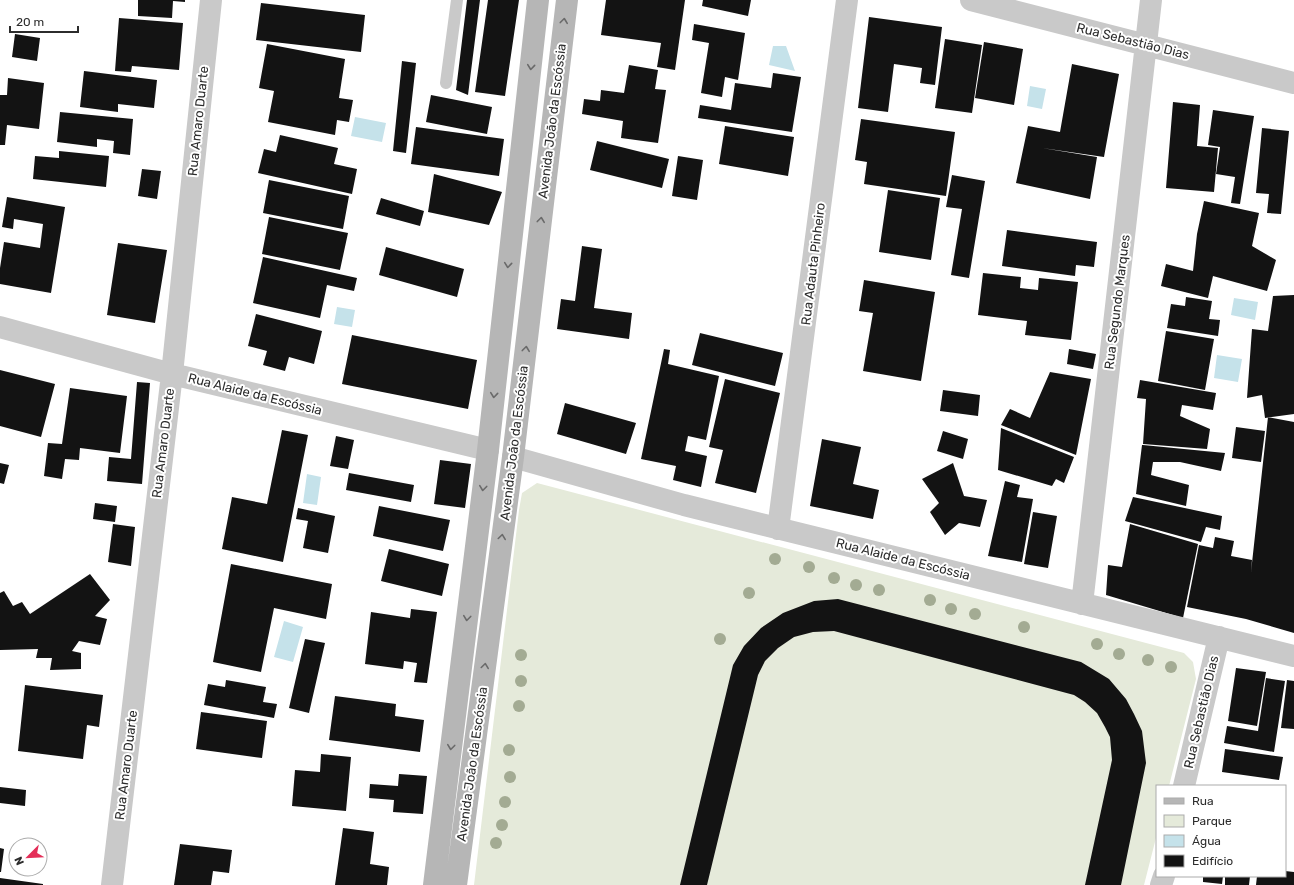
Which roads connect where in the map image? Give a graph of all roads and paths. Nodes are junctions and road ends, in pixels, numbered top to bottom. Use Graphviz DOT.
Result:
graph roads {
  1 [pos="211,0"];
  2 [pos="457,0"];
  3 [pos="538,0"];
  4 [pos="567,0"];
  5 [pos="847,0"];
  6 [pos="971,0"];
  7 [pos="1152,0"];
  8 [pos="1146,45"];
  9 [pos="446,83"];
  10 [pos="1294,83"];
  11 [pos="0,327"];
  12 [pos="172,374"];
  13 [pos="488,450"];
  14 [pos="513,457"];
  15 [pos="778,529"];
  16 [pos="1082,604"];
  17 [pos="1219,637"];
  18 [pos="1294,656"];
  19 [pos="1184,785"];
  20 [pos="112,885"];
  21 [pos="434,885"];
  22 [pos="456,885"];
  1 -- 12 [label="street, Rua Amaro Duarte"];
  2 -- 9 [label="lane"];
  3 -- 13 [label="main road, Avenida João da Escóssia, one-way"];
  14 -- 4 [label="main road, Avenida João da Escóssia, one-way"];
  5 -- 15 [label="street, Rua Adauta Pinheiro"];
  6 -- 8 [label="street, Rua Sebastião Dias"];
  7 -- 8 [label="street, Rua Segundo Marques"];
  8 -- 10 [label="street, Rua Sebastião Dias"];
  8 -- 16 [label="street, Rua Segundo Marques"];
  11 -- 12 [label="street, Rua Alaide da Escóssia"];
  12 -- 13 [label="street, Rua Alaide da Escóssia"];
  12 -- 20 [label="street, Rua Amaro Duarte"];
  13 -- 21 [label="main road, Avenida João da Escóssia, one-way"];
  14 -- 15 [label="street, Rua Alaide da Escóssia"];
  22 -- 14 [label="main road, Avenida João da Escóssia, one-way"];
  15 -- 16 [label="street, Rua Alaide da Escóssia"];
  16 -- 17 [label="street, Rua Alaide da Escóssia"];
  17 -- 18 [label="street, Rua Alaide da Escóssia"];
  17 -- 19 [label="street, Rua Sebastião Dias"];
}
